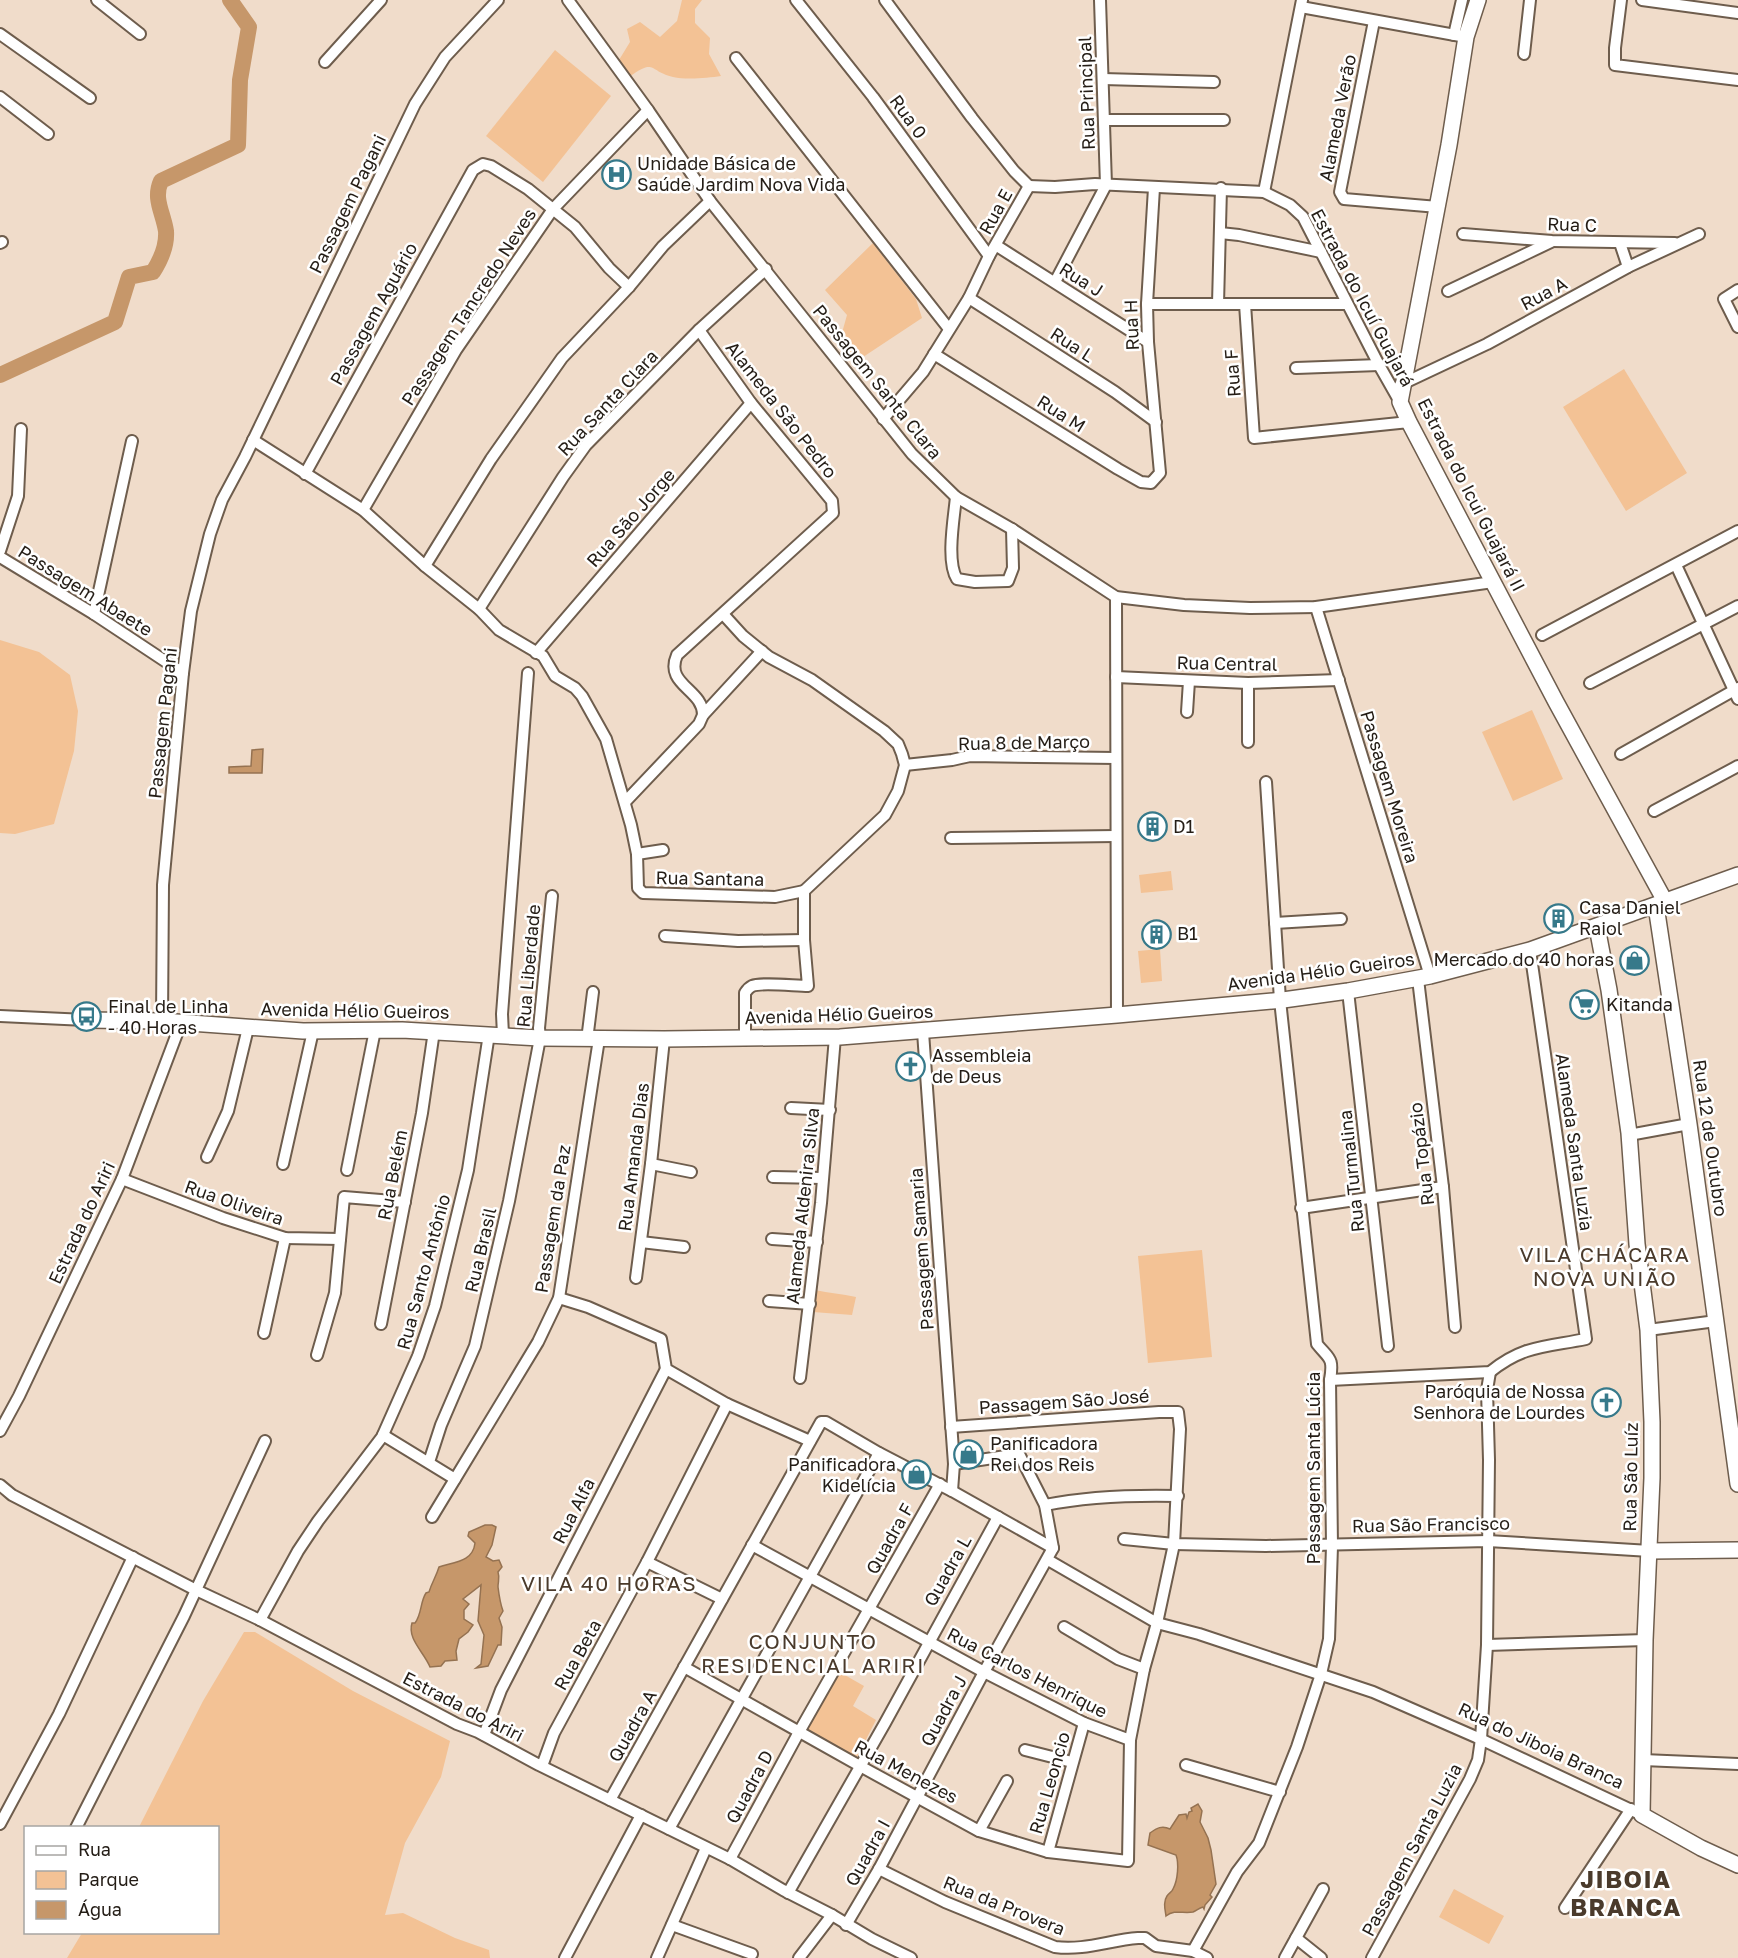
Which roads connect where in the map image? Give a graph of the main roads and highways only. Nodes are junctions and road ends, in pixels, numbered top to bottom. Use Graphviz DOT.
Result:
graph roads {
  1 [pos="1478,0"];
  2 [pos="1738,875"];
  3 [pos="1661,904"];
  4 [pos="1597,927"];
  5 [pos="86,1020"];
  6 [pos="1738,1484"];
  7 [pos="1738,1550"];
  8 [pos="1650,1551"];
  9 [pos="1637,1812"];
  10 [pos="1738,1865"];
  1 -- 3 [label="main road, Estrada do Icui Guajará II"];
  2 -- 3 [label="main road, Avenida Hélio Gueiros"];
  3 -- 4 [label="main road, Avenida Hélio Gueiros"];
  3 -- 6 [label="main road, Rua 12 de Outubro"];
  4 -- 5 [label="main road, Avenida Hélio Gueiros"];
  4 -- 8 [label="main road, Rua São Luíz"];
  7 -- 8 [label="main road, Rua São Francisco"];
  8 -- 9 [label="main road, Rua São Luíz"];
  9 -- 10 [label="main road, Rua do Jiboia Branca"];
}
